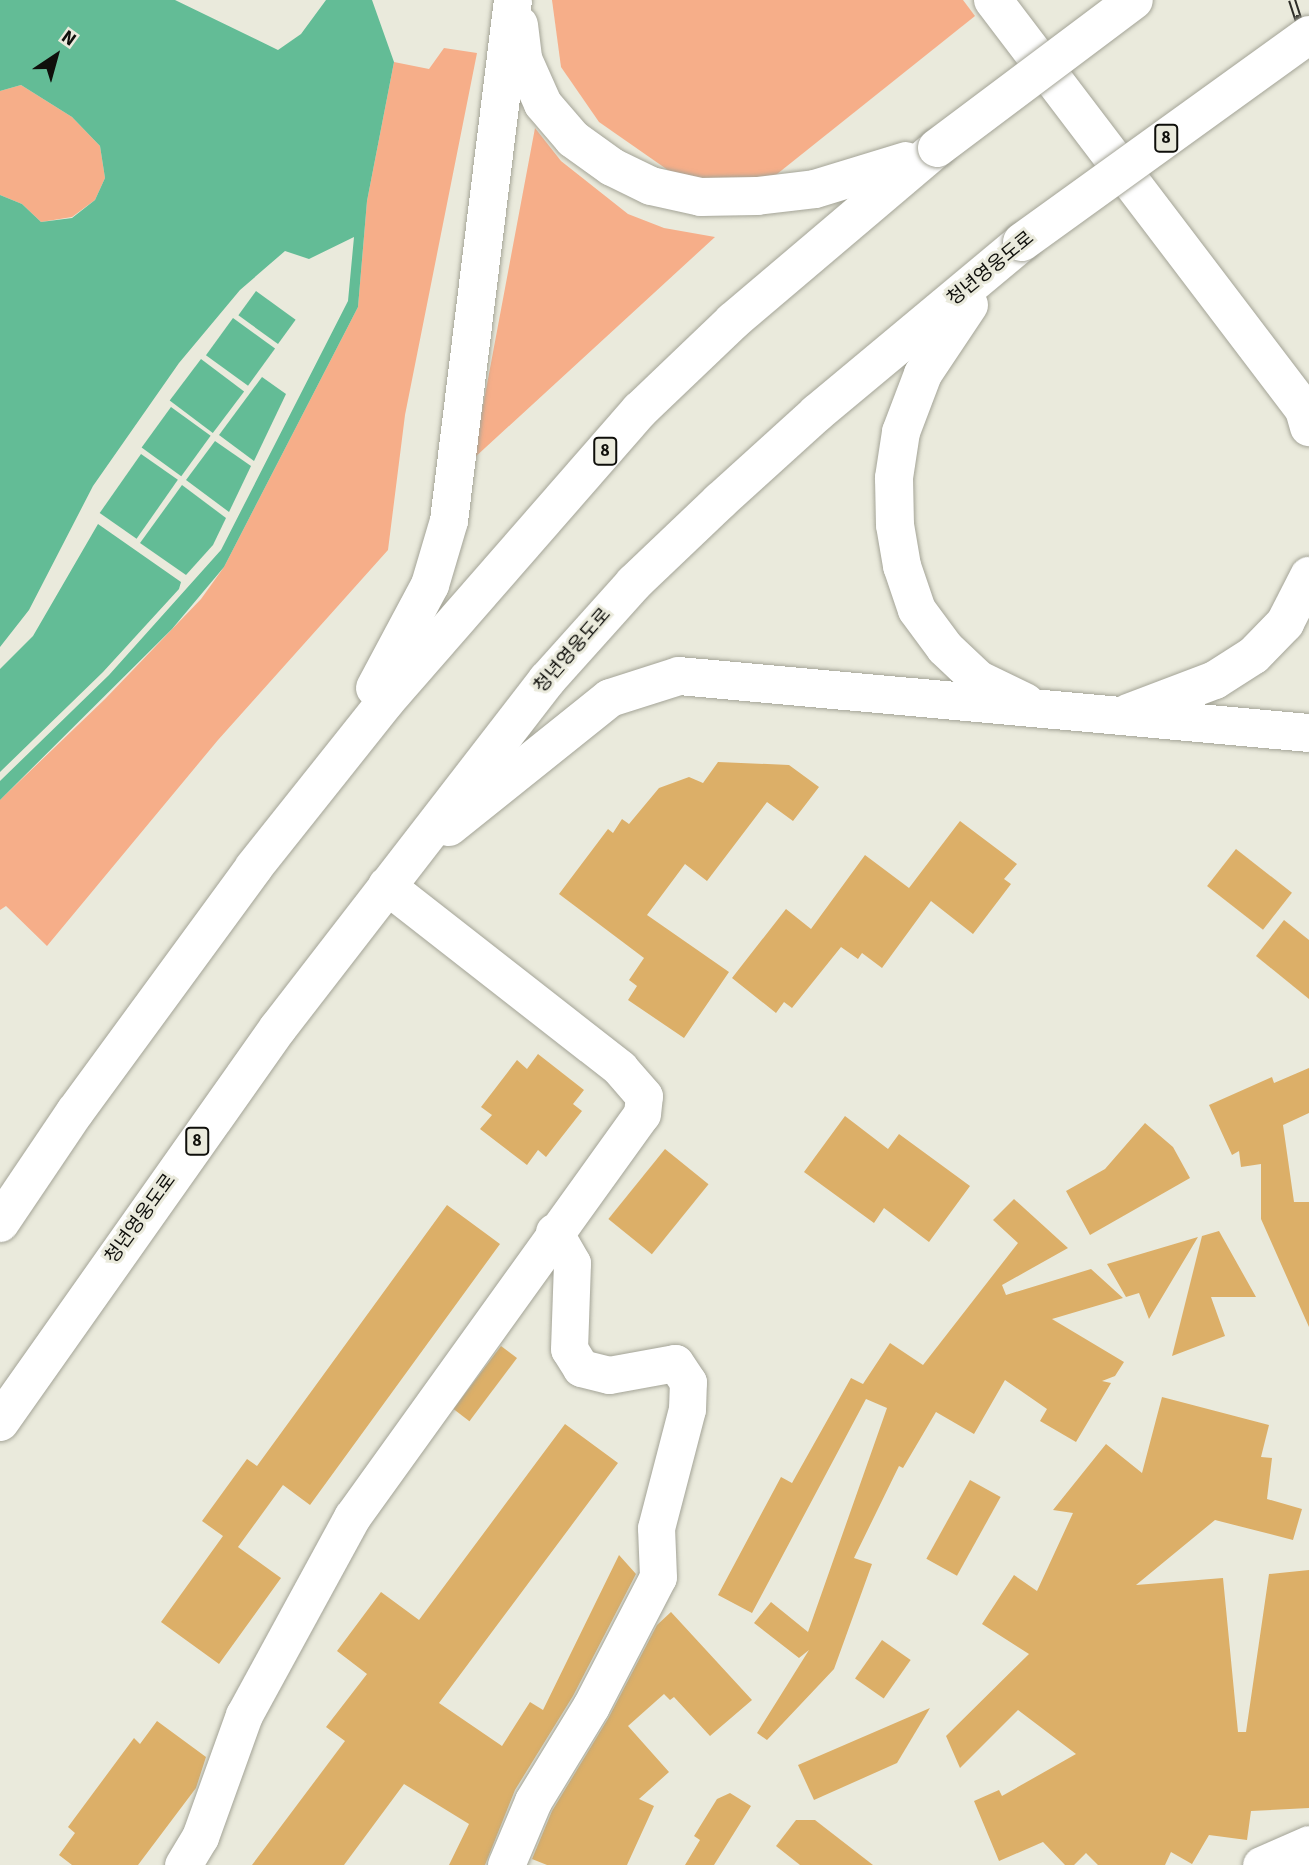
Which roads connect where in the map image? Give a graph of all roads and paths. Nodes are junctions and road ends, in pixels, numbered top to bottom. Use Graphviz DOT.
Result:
graph roads {
  1 [pos="515,0"];
  2 [pos="993,0"];
  3 [pos="1134,0"];
  4 [pos="1309,35"];
  5 [pos="937,148"];
  6 [pos="1022,242"];
  7 [pos="1307,416"];
  8 [pos="1309,576"];
  9 [pos="1071,715"];
  10 [pos="1309,733"];
  11 [pos="313,792"];
  12 [pos="393,875"];
  13 [pos="0,1223"];
  14 [pos="554,1231"];
  15 [pos="0,1422"];
  16 [pos="1309,1844"];
  17 [pos="183,1865"];
  18 [pos="506,1865"];
  19 [pos="1261,1865"];
  1 -- 5 [label="main road"];
  1 -- 11 [label="main road"];
  2 -- 7 [label="main road"];
  3 -- 5 [label="main road, 8, bridge"];
  4 -- 6 [label="main road, 청년영웅도로 / 8, bridge"];
  5 -- 11 [label="main road, 8"];
  6 -- 9 [label="main road"];
  6 -- 12 [label="main road, 청년영웅도로 / 8"];
  8 -- 9 [label="main road"];
  9 -- 10 [label="main road"];
  9 -- 12 [label="main road"];
  11 -- 13 [label="main road, 8"];
  12 -- 14 [label="street"];
  12 -- 15 [label="main road, 청년영웅도로 / 8"];
  14 -- 17 [label="street"];
  14 -- 18 [label="street"];
  16 -- 19 [label="street"];
}
